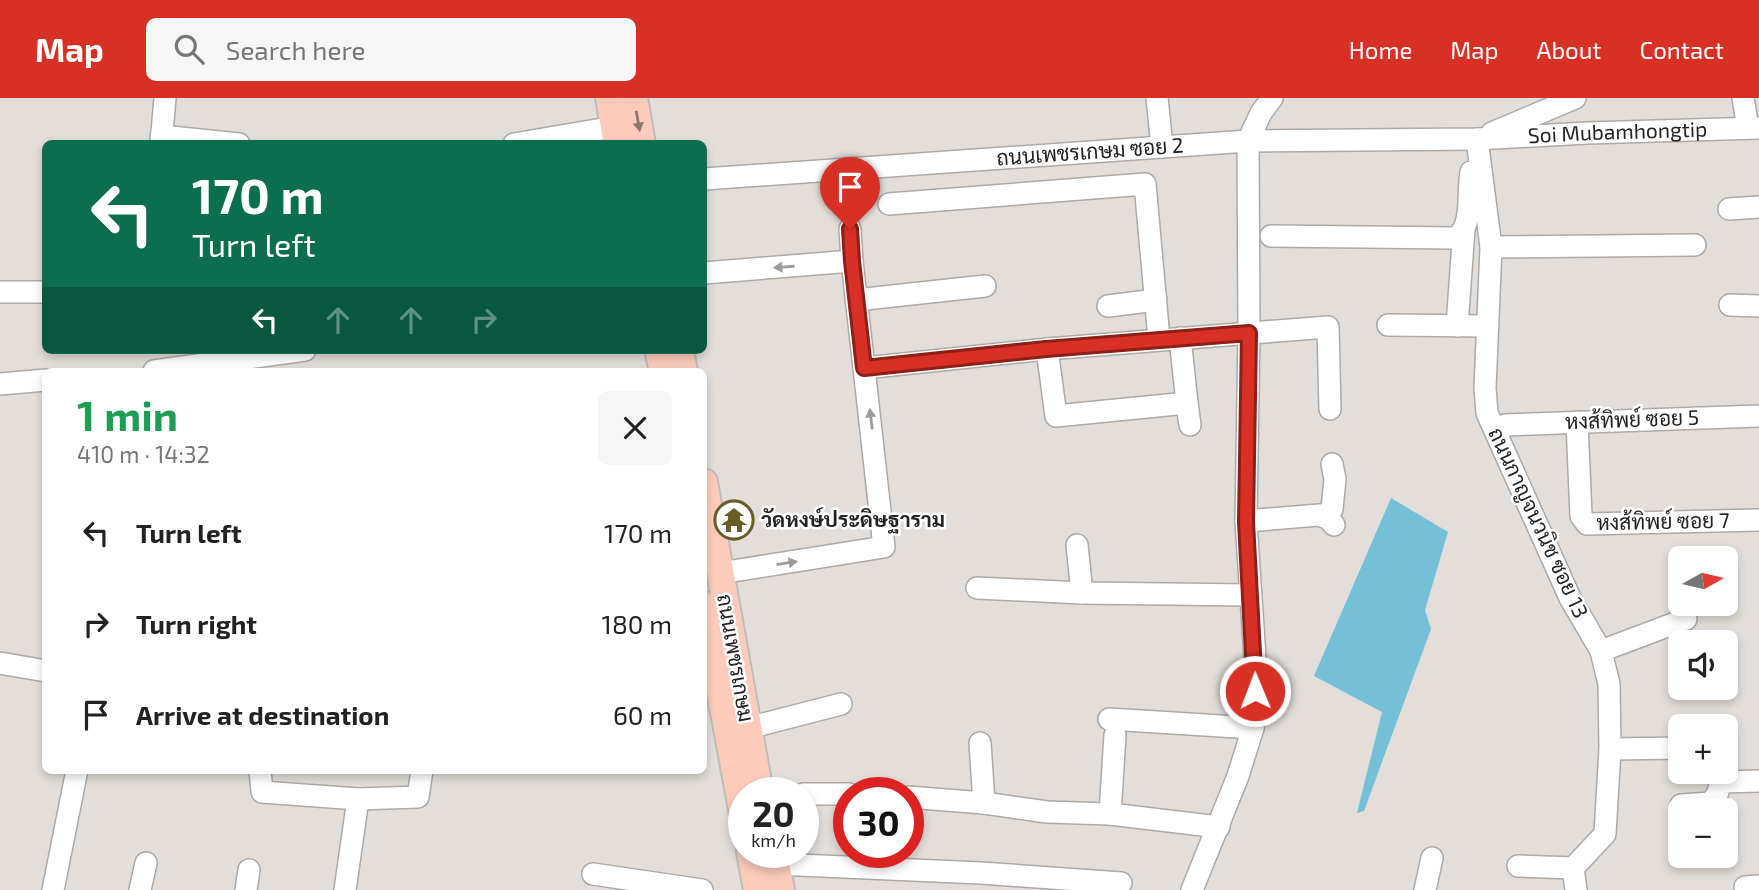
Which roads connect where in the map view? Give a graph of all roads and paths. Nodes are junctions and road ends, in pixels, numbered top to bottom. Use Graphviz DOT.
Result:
graph roads {
  1 [pos="165,98"];
  2 [pos="609,98"];
  3 [pos="634,98"];
  4 [pos="1157,98"];
  5 [pos="1272,98"];
  6 [pos="1575,98"];
  7 [pos="1582,98"];
  8 [pos="1743,98"];
  9 [pos="1754,128"];
  10 [pos="1587,133"];
  11 [pos="616,135"];
  12 [pos="1477,139"];
  13 [pos="161,140"];
  14 [pos="559,140"];
  15 [pos="641,140"];
  16 [pos="1248,141"];
  17 [pos="1152,147"];
  18 [pos="1481,171"];
  19 [pos="707,179"];
  20 [pos="1145,184"];
  21 [pos="889,204"];
  22 [pos="1759,207"];
  23 [pos="1729,209"];
  24 [pos="850,229"];
  25 [pos="1464,229"];
  26 [pos="1271,236"];
  27 [pos="1695,245"];
  28 [pos="1491,247"];
  29 [pos="852,261"];
  30 [pos="707,273"];
  31 [pos="985,285"];
  32 [pos="0,292"];
  33 [pos="42,292"];
  34 [pos="856,300"];
  35 [pos="1156,300"];
  36 [pos="1730,305"];
  37 [pos="1108,306"];
  38 [pos="1759,306"];
  39 [pos="1388,325"];
  40 [pos="1457,326"];
  41 [pos="1488,326"];
  42 [pos="1249,333"];
  43 [pos="1170,338"];
  44 [pos="1046,349"];
  45 [pos="269,354"];
  46 [pos="188,363"];
  47 [pos="166,368"];
  48 [pos="864,368"];
  49 [pos="42,380"];
  50 [pos="0,384"];
  51 [pos="1188,403"];
  52 [pos="1330,409"];
  53 [pos="1759,416"];
  54 [pos="1577,422"];
  55 [pos="1190,425"];
  56 [pos="1505,425"];
  57 [pos="1332,464"];
  58 [pos="707,499"];
  59 [pos="1759,520"];
  60 [pos="1246,522"];
  61 [pos="1077,545"];
  62 [pos="720,573"];
  63 [pos="977,588"];
  64 [pos="1082,593"];
  65 [pos="1251,595"];
  66 [pos="1686,619"];
  67 [pos="707,642"];
  68 [pos="1601,651"];
  69 [pos="0,663"];
  70 [pos="42,670"];
  71 [pos="710,679"];
  72 [pos="841,704"];
  73 [pos="1253,728"];
  74 [pos="738,730"];
  75 [pos="980,743"];
  76 [pos="1668,748"];
  77 [pos="1610,749"];
  78 [pos="76,774"];
  79 [pos="260,774"];
  80 [pos="421,774"];
  81 [pos="741,777"];
  82 [pos="754,777"];
  83 [pos="1759,781"];
  84 [pos="924,798"];
  85 [pos="1714,798"];
  86 [pos="358,799"];
  87 [pos="984,803"];
  88 [pos="1110,814"];
  89 [pos="1219,827"];
  90 [pos="1432,858"];
  91 [pos="146,863"];
  92 [pos="1518,866"];
  93 [pos="753,868"];
  94 [pos="1573,868"];
  95 [pos="777,869"];
  96 [pos="593,874"];
  97 [pos="1121,883"];
  98 [pos="53,890"];
  99 [pos="140,890"];
  100 [pos="345,890"];
  101 [pos="702,890"];
  102 [pos="757,890"];
  103 [pos="1192,890"];
  104 [pos="1425,890"];
  105 [pos="1576,890"];
  1 -- 13 [label="street"];
  2 -- 11 [label="main road"];
  3 -- 15 [label="main road, one-way"];
  4 -- 17 [label="street"];
  5 -- 16 [label="street"];
  6 -- 12 [label="street"];
  7 -- 10 [label="street"];
  8 -- 9 [label="street"];
  9 -- 10 [label="street, Soi Mubamhongtip"];
  10 -- 12 [label="street, Soi Mubamhongtip"];
  11 -- 14 [label="street"];
  12 -- 16 [label="street, ถนนเพชรเกษม ซอย 2"];
  12 -- 18 [label="street, ถนนกาญจนวนิช ซอย 13"];
  16 -- 17 [label="street, ถนนเพชรเกษม ซอย 2"];
  16 -- 42 [label="street"];
  17 -- 19 [label="street, ถนนเพชรเกษม ซอย 2"];
  17 -- 20 [label="street"];
  18 -- 25 [label="street"];
  18 -- 28 [label="street, ถนนกาญจนวนิช ซอย 13"];
  20 -- 21 [label="street"];
  20 -- 35 [label="street"];
  22 -- 23 [label="street"];
  24 -- 29 [label="street"];
  25 -- 26 [label="street"];
  25 -- 40 [label="street"];
  27 -- 28 [label="street"];
  28 -- 41 [label="street, ถนนกาญจนวนิช ซอย 13"];
  29 -- 30 [label="street, one-way"];
  29 -- 34 [label="street"];
  31 -- 34 [label="street"];
  32 -- 33 [label="street"];
  34 -- 48 [label="street"];
  35 -- 37 [label="street"];
  35 -- 43 [label="street"];
  36 -- 38 [label="street"];
  39 -- 40 [label="street"];
  40 -- 41 [label="street"];
  41 -- 68 [label="street, ถนนกาญจนวนิช ซอย 13"];
  42 -- 43 [label="street"];
  42 -- 52 [label="street"];
  42 -- 60 [label="street"];
  43 -- 44 [label="street"];
  43 -- 51 [label="street"];
  44 -- 48 [label="street"];
  44 -- 51 [label="street"];
  45 -- 46 [label="street"];
  46 -- 47 [label="street"];
  62 -- 48 [label="street, one-way"];
  49 -- 50 [label="street"];
  51 -- 55 [label="street"];
  53 -- 54 [label="street, หงส้ทิพย์ ซอย 5"];
  54 -- 56 [label="street, หงส้ทิพย์ ซอย 5"];
  54 -- 59 [label="street, หงส้ทิพย์ ซอย 7"];
  57 -- 60 [label="street"];
  58 -- 62 [label="main road, ถนนเพชรเกษม"];
  60 -- 65 [label="street"];
  61 -- 64 [label="street"];
  62 -- 74 [label="main road, ถนนเพชรเกษม"];
  63 -- 64 [label="street"];
  64 -- 65 [label="street"];
  65 -- 73 [label="street"];
  66 -- 68 [label="street"];
  67 -- 71 [label="main road, ถนนเพชรเกษม"];
  68 -- 77 [label="street, ถนนกาญจนวนิช ซอย 13"];
  69 -- 70 [label="street"];
  71 -- 74 [label="main road, ถนนเพชรเกษม"];
  72 -- 74 [label="street"];
  73 -- 88 [label="street"];
  73 -- 89 [label="street"];
  74 -- 81 [label="main road, ถนนเพชรเกษม"];
  74 -- 82 [label="main road, ถนนเพชรเกษม"];
  75 -- 87 [label="street"];
  76 -- 77 [label="street"];
  77 -- 94 [label="street, ถนนกาญจนวนิช ซอย 13"];
  78 -- 98 [label="street"];
  79 -- 86 [label="street"];
  80 -- 86 [label="street"];
  83 -- 85 [label="street"];
  84 -- 87 [label="street"];
  86 -- 100 [label="street"];
  87 -- 88 [label="street"];
  88 -- 89 [label="street"];
  89 -- 103 [label="street"];
  90 -- 104 [label="street"];
  91 -- 99 [label="street"];
  92 -- 94 [label="street"];
  93 -- 102 [label="main road"];
  94 -- 105 [label="street"];
  95 -- 97 [label="street"];
  96 -- 101 [label="street"];
}
